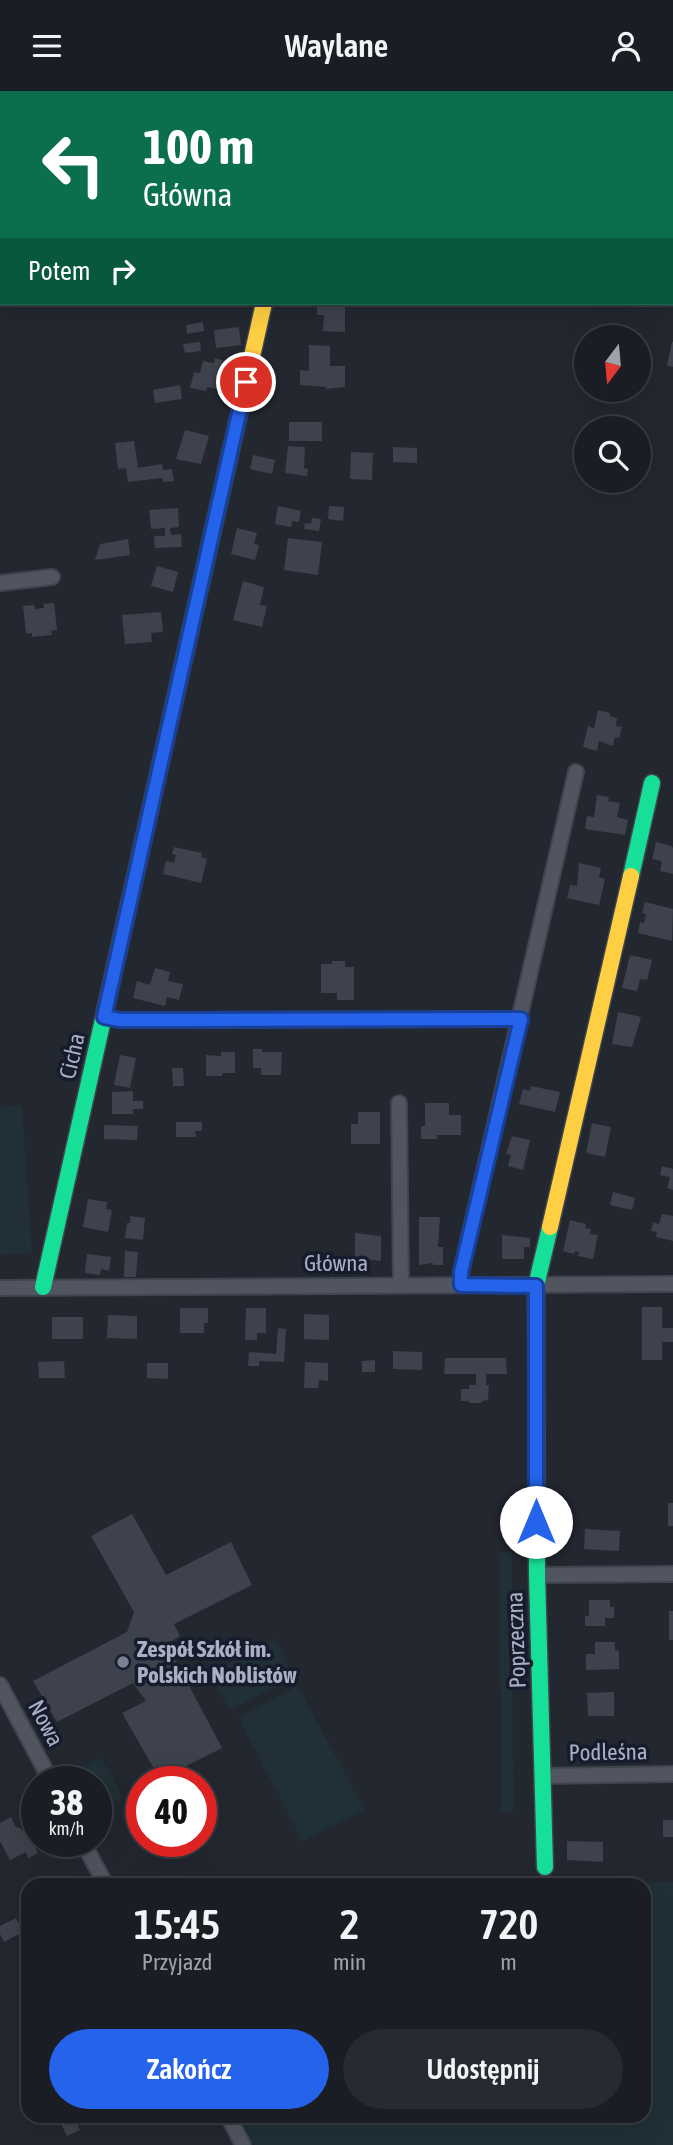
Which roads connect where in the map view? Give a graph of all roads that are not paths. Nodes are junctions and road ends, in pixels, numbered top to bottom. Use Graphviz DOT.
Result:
graph roads {
  1 [pos="264,305"];
  2 [pos="52,577"];
  3 [pos="0,583"];
  4 [pos="576,772"];
  5 [pos="652,783"];
  6 [pos="104,1017"];
  7 [pos="521,1019"];
  8 [pos="399,1103"];
  9 [pos="401,1285"];
  10 [pos="461,1285"];
  11 [pos="673,1285"];
  12 [pos="536,1286"];
  13 [pos="43,1287"];
  14 [pos="0,1288"];
  15 [pos="673,1574"];
  16 [pos="537,1575"];
  17 [pos="0,1685"];
  18 [pos="43,1766"];
  19 [pos="673,1774"];
  20 [pos="544,1776"];
  21 [pos="91,1857"];
  22 [pos="545,1867"];
  23 [pos="102,1878"];
  24 [pos="232,2123"];
  25 [pos="243,2145"];
  1 -- 6 [label="street, Cicha"];
  2 -- 3 [label="street"];
  4 -- 7 [label="street"];
  5 -- 12 [label="street, Poprzeczna"];
  6 -- 7 [label="street"];
  6 -- 13 [label="street, Cicha"];
  7 -- 10 [label="street"];
  8 -- 9 [label="street"];
  9 -- 10 [label="street, Główna"];
  9 -- 13 [label="street, Główna"];
  10 -- 12 [label="street, Główna"];
  11 -- 12 [label="street, Główna"];
  12 -- 16 [label="street, Poprzeczna"];
  13 -- 14 [label="street, Główna"];
  15 -- 16 [label="street"];
  16 -- 20 [label="street, Poprzeczna"];
  17 -- 18 [label="street, Nowa"];
  19 -- 20 [label="street, Podleśna"];
  20 -- 22 [label="street, Poprzeczna"];
  21 -- 23 [label="street"];
  24 -- 25 [label="street"];
}
